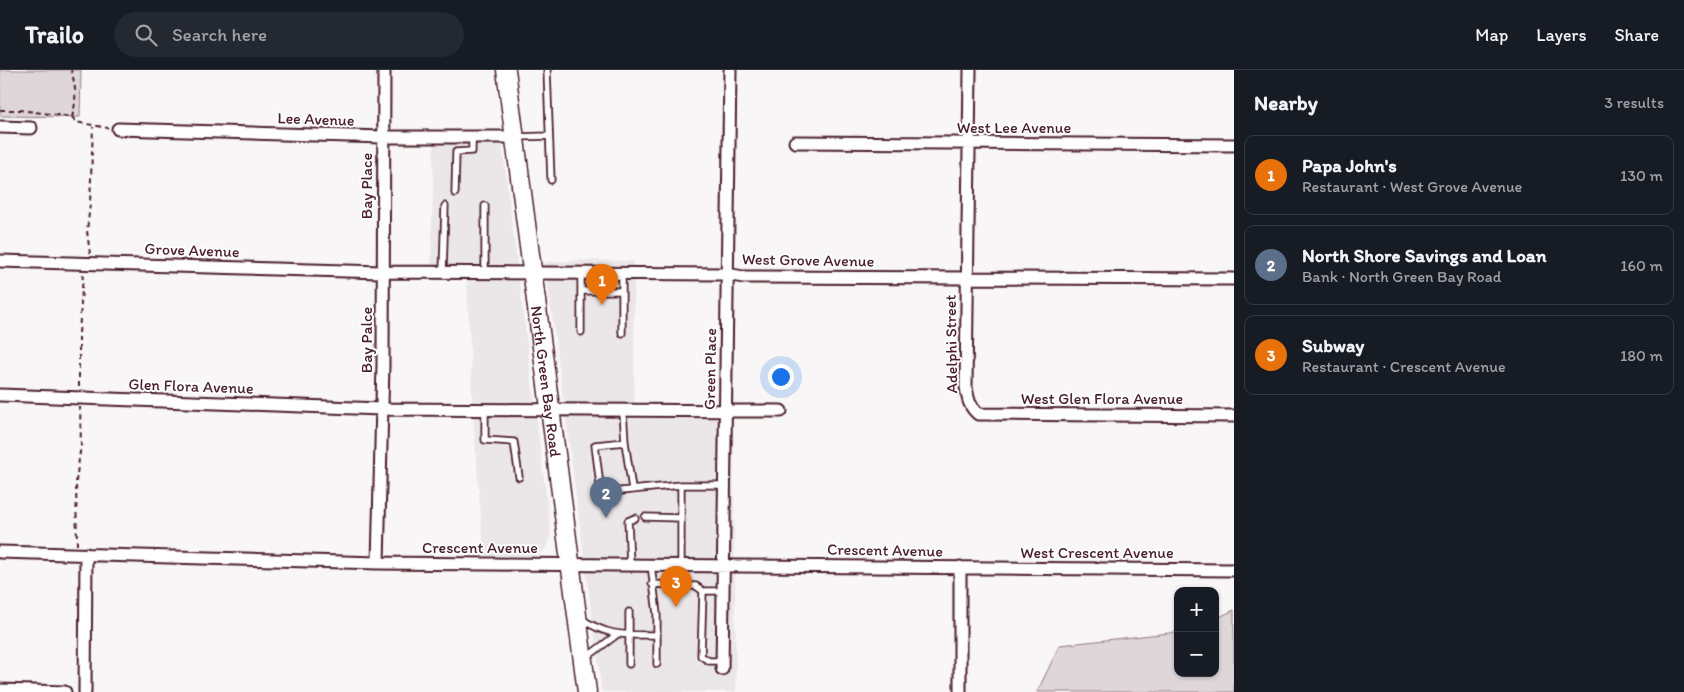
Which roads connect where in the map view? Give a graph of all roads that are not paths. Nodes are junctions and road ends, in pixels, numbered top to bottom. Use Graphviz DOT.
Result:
graph roads {
  1 [pos="384,70"];
  2 [pos="506,70"];
  3 [pos="547,70"];
  4 [pos="730,70"];
  5 [pos="970,70"];
  6 [pos="0,127"];
  7 [pos="31,128"];
  8 [pos="118,129"];
  9 [pos="549,136"];
  10 [pos="383,137"];
  11 [pos="472,137"];
  12 [pos="514,137"];
  13 [pos="795,142"];
  14 [pos="968,143"];
  15 [pos="1234,145"];
  16 [pos="551,180"];
  17 [pos="455,193"];
  18 [pos="445,206"];
  19 [pos="485,206"];
  20 [pos="0,262"];
  21 [pos="382,272"];
  22 [pos="443,272"];
  23 [pos="485,274"];
  24 [pos="532,274"];
  25 [pos="581,274"];
  26 [pos="622,274"];
  27 [pos="727,274"];
  28 [pos="967,278"];
  29 [pos="1234,279"];
  30 [pos="581,291"];
  31 [pos="622,291"];
  32 [pos="581,332"];
  33 [pos="622,333"];
  34 [pos="0,395"];
  35 [pos="381,408"];
  36 [pos="972,409"];
  37 [pos="484,410"];
  38 [pos="550,410"];
  39 [pos="623,411"];
  40 [pos="781,411"];
  41 [pos="726,412"];
  42 [pos="1234,416"];
  43 [pos="625,442"];
  44 [pos="519,478"];
  45 [pos="681,485"];
  46 [pos="725,485"];
  47 [pos="632,489"];
  48 [pos="645,517"];
  49 [pos="635,518"];
  50 [pos="681,518"];
  51 [pos="0,552"];
  52 [pos="81,554"];
  53 [pos="378,563"];
  54 [pos="569,563"];
  55 [pos="630,564"];
  56 [pos="651,564"];
  57 [pos="681,564"];
  58 [pos="724,565"];
  59 [pos="960,568"];
  60 [pos="1234,570"];
  61 [pos="652,584"];
  62 [pos="703,591"];
  63 [pos="723,591"];
  64 [pos="628,612"];
  65 [pos="577,615"];
  66 [pos="628,635"];
  67 [pos="657,635"];
  68 [pos="615,636"];
  69 [pos="583,661"];
  70 [pos="629,664"];
  71 [pos="657,664"];
  72 [pos="722,665"];
  73 [pos="0,690"];
  74 [pos="65,692"];
  75 [pos="85,692"];
  76 [pos="587,692"];
  77 [pos="960,692"];
  1 -- 10 [label="street, Bay Place"];
  2 -- 12 [label="main road, North Green Bay Road"];
  3 -- 9 [label="lane"];
  4 -- 27 [label="street, Green Place"];
  5 -- 14 [label="street, Adelphi Street"];
  6 -- 7 [label="street"];
  8 -- 10 [label="street, Lee Avenue"];
  9 -- 12 [label="lane"];
  9 -- 16 [label="lane"];
  10 -- 11 [label="street, Lee Avenue"];
  10 -- 21 [label="street, Bay Place"];
  11 -- 12 [label="street, Lee Avenue"];
  11 -- 17 [label="lane"];
  12 -- 24 [label="main road, North Green Bay Road"];
  13 -- 14 [label="street, West Lee Avenue"];
  14 -- 15 [label="street, West Lee Avenue"];
  14 -- 28 [label="street, Adelphi Street"];
  18 -- 22 [label="lane"];
  19 -- 23 [label="lane"];
  20 -- 21 [label="street, Grove Avenue"];
  21 -- 22 [label="street, West Grove Avenue"];
  21 -- 35 [label="street, Bay Palce"];
  22 -- 23 [label="street, West Grove Avenue"];
  23 -- 24 [label="street, West Grove Avenue"];
  24 -- 25 [label="street, West Grove Avenue"];
  24 -- 38 [label="main road, North Green Bay Road"];
  25 -- 26 [label="street, West Grove Avenue"];
  25 -- 30 [label="lane"];
  26 -- 27 [label="street, West Grove Avenue"];
  26 -- 31 [label="lane"];
  27 -- 28 [label="street, West Grove Avenue"];
  27 -- 41 [label="street, Green Place"];
  28 -- 29 [label="street, West Grove Avenue"];
  28 -- 36 [label="street, Adelphi Street"];
  30 -- 31 [label="lane"];
  30 -- 32 [label="lane"];
  31 -- 33 [label="lane"];
  34 -- 35 [label="street, Glen Flora Avenue"];
  35 -- 37 [label="street"];
  35 -- 53 [label="street"];
  36 -- 42 [label="street, West Glen Flora Avenue"];
  37 -- 38 [label="street"];
  37 -- 44 [label="lane"];
  38 -- 39 [label="street"];
  38 -- 54 [label="main road, North Green Bay Road"];
  39 -- 41 [label="street"];
  39 -- 43 [label="lane"];
  40 -- 41 [label="street"];
  41 -- 46 [label="street, Green Place"];
  43 -- 47 [label="lane"];
  43 -- 47 [label="lane"];
  45 -- 46 [label="lane"];
  45 -- 47 [label="lane"];
  45 -- 50 [label="lane"];
  46 -- 58 [label="street, Green Place"];
  48 -- 50 [label="lane"];
  49 -- 55 [label="lane"];
  50 -- 57 [label="lane"];
  51 -- 52 [label="street, Crescent Avenue"];
  52 -- 53 [label="street, Crescent Avenue"];
  52 -- 75 [label="street"];
  53 -- 54 [label="street, Crescent Avenue"];
  54 -- 55 [label="street, Crescent Avenue"];
  54 -- 65 [label="main road, North Green Bay Road"];
  55 -- 56 [label="street, Crescent Avenue"];
  56 -- 57 [label="street, Crescent Avenue"];
  56 -- 61 [label="lane"];
  57 -- 58 [label="street, Crescent Avenue"];
  58 -- 59 [label="street, Crescent Avenue"];
  58 -- 63 [label="street, Green Place"];
  59 -- 60 [label="street, West Crescent Avenue"];
  59 -- 77 [label="street"];
  61 -- 62 [label="lane"];
  61 -- 67 [label="lane"];
  62 -- 63 [label="lane"];
  62 -- 72 [label="lane"];
  63 -- 72 [label="street, Green Place"];
  64 -- 66 [label="lane"];
  65 -- 68 [label="lane"];
  65 -- 69 [label="main road, North Green Bay Road"];
  66 -- 67 [label="lane"];
  66 -- 68 [label="lane"];
  66 -- 70 [label="lane"];
  67 -- 71 [label="lane"];
  68 -- 69 [label="lane"];
  69 -- 76 [label="main road, North Green Bay Road"];
  73 -- 74 [label="street"];
}
